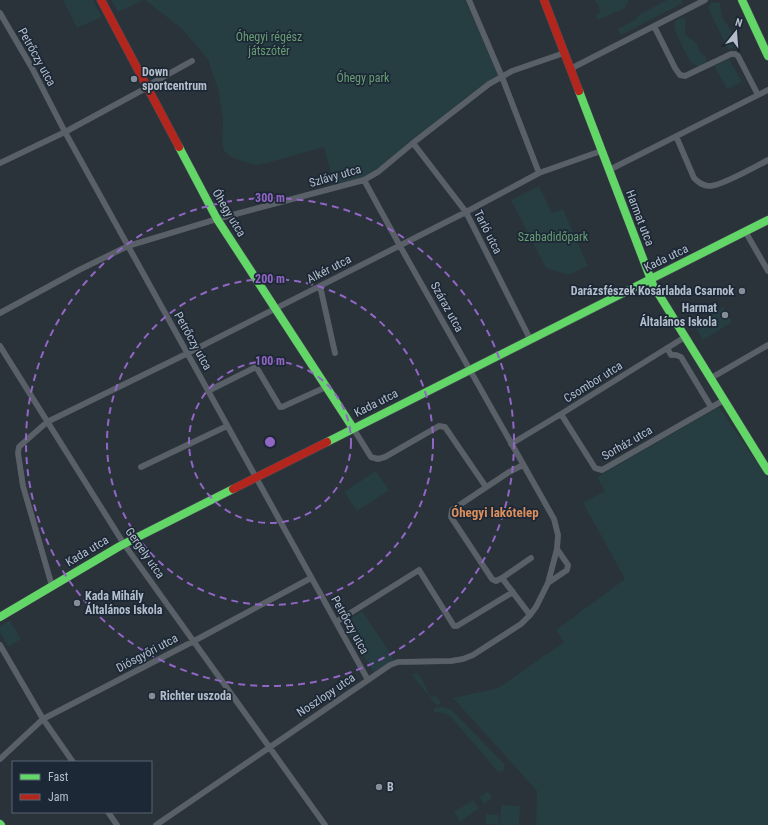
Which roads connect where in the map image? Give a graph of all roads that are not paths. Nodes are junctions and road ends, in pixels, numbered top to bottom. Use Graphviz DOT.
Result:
graph roads {
  1 [pos="101,0"];
  2 [pos="469,0"];
  3 [pos="544,0"];
  4 [pos="705,0"];
  5 [pos="742,0"];
  6 [pos="0,13"];
  7 [pos="654,26"];
  8 [pos="564,53"];
  9 [pos="768,56"];
  10 [pos="192,61"];
  11 [pos="570,69"];
  12 [pos="502,77"];
  13 [pos="147,86"];
  14 [pos="768,90"];
  15 [pos="758,95"];
  16 [pos="65,132"];
  17 [pos="676,136"];
  18 [pos="413,143"];
  19 [pos="601,151"];
  20 [pos="768,160"];
  21 [pos="0,163"];
  22 [pos="609,170"];
  23 [pos="539,173"];
  24 [pos="364,180"];
  25 [pos="466,212"];
  26 [pos="217,219"];
  27 [pos="768,220"];
  28 [pos="745,232"];
  29 [pos="128,246"];
  30 [pos="400,246"];
  31 [pos="768,271"];
  32 [pos="651,279"];
  33 [pos="320,286"];
  34 [pos="275,308"];
  35 [pos="0,313"];
  36 [pos="685,337"];
  37 [pos="530,339"];
  38 [pos="768,345"];
  39 [pos="0,346"];
  40 [pos="667,348"];
  41 [pos="187,353"];
  42 [pos="335,353"];
  43 [pos="470,369"];
  44 [pos="711,378"];
  45 [pos="326,387"];
  46 [pos="208,391"];
  47 [pos="724,400"];
  48 [pos="711,407"];
  49 [pos="561,414"];
  50 [pos="47,422"];
  51 [pos="227,426"];
  52 [pos="353,428"];
  53 [pos="511,444"];
  54 [pos="523,465"];
  55 [pos="141,467"];
  56 [pos="768,471"];
  57 [pos="256,477"];
  58 [pos="486,487"];
  59 [pos="124,544"];
  60 [pos="557,549"];
  61 [pos="531,558"];
  62 [pos="311,578"];
  63 [pos="502,578"];
  64 [pos="548,583"];
  65 [pos="52,586"];
  66 [pos="513,592"];
  67 [pos="530,615"];
  68 [pos="0,617"];
  69 [pos="336,622"];
  70 [pos="194,641"];
  71 [pos="0,645"];
  72 [pos="368,680"];
  73 [pos="43,719"];
  74 [pos="270,747"];
  75 [pos="0,759"];
  76 [pos="72,761"];
  77 [pos="109,813"];
  78 [pos="117,825"];
  79 [pos="156,825"];
  80 [pos="325,825"];
  1 -- 13 [label="street, Óhegy utca"];
  2 -- 12 [label="street"];
  3 -- 8 [label="street, Harmat utca"];
  4 -- 7 [label="street"];
  5 -- 9 [label="street"];
  6 -- 16 [label="street, Petrőczy utca"];
  7 -- 11 [label="street"];
  7 -- 15 [label="street"];
  8 -- 11 [label="street, Harmat utca"];
  8 -- 12 [label="street, Szlávy utca"];
  10 -- 13 [label="street"];
  11 -- 19 [label="street, Harmat utca"];
  12 -- 18 [label="street, Szlávy utca"];
  12 -- 23 [label="street"];
  13 -- 16 [label="street"];
  13 -- 26 [label="street, Óhegy utca"];
  14 -- 15 [label="street"];
  15 -- 17 [label="street"];
  16 -- 21 [label="street"];
  16 -- 29 [label="street, Petrőczy utca"];
  17 -- 20 [label="street"];
  17 -- 22 [label="street"];
  18 -- 24 [label="street, Szlávy utca"];
  18 -- 25 [label="street, Tarló utca"];
  19 -- 22 [label="street, Harmat utca"];
  19 -- 23 [label="street, Alkér utca"];
  22 -- 32 [label="street, Harmat utca"];
  23 -- 25 [label="street, Alkér utca"];
  24 -- 26 [label="street, Szlávy utca"];
  24 -- 30 [label="street, Száraz utca"];
  25 -- 30 [label="street, Alkér utca"];
  25 -- 37 [label="street, Tarló utca"];
  26 -- 29 [label="street, Szlávy utca"];
  26 -- 34 [label="street, Óhegy utca"];
  27 -- 28 [label="street, Kada utca"];
  28 -- 31 [label="street"];
  28 -- 32 [label="street, Kada utca"];
  29 -- 35 [label="street, Szlávy utca"];
  29 -- 41 [label="street, Petrőczy utca"];
  30 -- 33 [label="street, Alkér utca"];
  30 -- 43 [label="street, Száraz utca"];
  32 -- 36 [label="street, Harmat utca"];
  32 -- 37 [label="street, Kada utca"];
  33 -- 34 [label="street, Alkér utca"];
  33 -- 42 [label="street"];
  34 -- 41 [label="street, Alkér utca"];
  34 -- 45 [label="street, Óhegy utca"];
  36 -- 40 [label="street, Csombor utca"];
  36 -- 44 [label="street, Harmat utca"];
  37 -- 43 [label="street, Kada utca"];
  38 -- 44 [label="street"];
  39 -- 50 [label="street, Gergely utca"];
  40 -- 48 [label="street"];
  40 -- 49 [label="street, Csombor utca"];
  41 -- 46 [label="street, Petrőczy utca"];
  41 -- 50 [label="street, Alkér utca"];
  43 -- 52 [label="street, Kada utca"];
  43 -- 53 [label="street, Száraz utca"];
  44 -- 47 [label="street, Harmat utca"];
  45 -- 46 [label="street"];
  45 -- 52 [label="street, Óhegy utca"];
  46 -- 51 [label="street, Petrőczy utca"];
  47 -- 48 [label="street, Sorház utca"];
  47 -- 56 [label="street, Harmat utca"];
  48 -- 49 [label="street, Sorház utca"];
  49 -- 53 [label="street, Csombor utca"];
  50 -- 59 [label="street, Gergely utca"];
  50 -- 65 [label="street, Alkér utca"];
  51 -- 55 [label="street"];
  51 -- 57 [label="street, Petrőczy utca"];
  52 -- 57 [label="street, Kada utca"];
  52 -- 58 [label="street"];
  53 -- 54 [label="street, Noszlopy utca"];
  54 -- 58 [label="street"];
  54 -- 60 [label="street, Noszlopy utca"];
  57 -- 59 [label="street, Kada utca"];
  57 -- 62 [label="street, Petrőczy utca"];
  58 -- 63 [label="street"];
  59 -- 65 [label="street, Kada utca"];
  59 -- 70 [label="street, Gergely utca"];
  60 -- 64 [label="street, Noszlopy utca"];
  60 -- 64 [label="street, Noszlopy utca"];
  61 -- 63 [label="street"];
  62 -- 69 [label="street, Petrőczy utca"];
  62 -- 70 [label="street, Diósgyőri utca"];
  63 -- 66 [label="street"];
  64 -- 67 [label="street, Noszlopy utca"];
  65 -- 68 [label="street, Kada utca"];
  66 -- 67 [label="street"];
  66 -- 69 [label="street"];
  67 -- 72 [label="street, Noszlopy utca"];
  69 -- 72 [label="street, Petrőczy utca"];
  70 -- 73 [label="street, Diósgyőri utca"];
  70 -- 74 [label="street, Gergely utca"];
  71 -- 73 [label="street"];
  72 -- 74 [label="street, Noszlopy utca"];
  73 -- 75 [label="street, Diósgyőri utca"];
  73 -- 76 [label="street"];
  74 -- 79 [label="street, Noszlopy utca"];
  74 -- 80 [label="street, Gergely utca"];
  77 -- 78 [label="street"];
}
